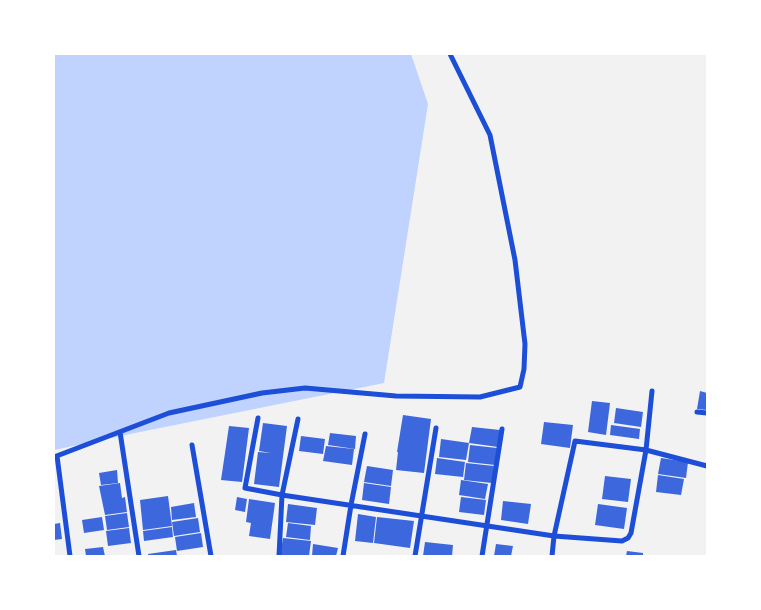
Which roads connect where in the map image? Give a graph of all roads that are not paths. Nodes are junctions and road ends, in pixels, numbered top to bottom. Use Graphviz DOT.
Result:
graph roads {
  1 [pos="450,54"];
  2 [pos="652,390"];
  3 [pos="697,412"];
  4 [pos="707,413"];
  5 [pos="258,418"];
  6 [pos="298,419"];
  7 [pos="436,428"];
  8 [pos="502,429"];
  9 [pos="120,432"];
  10 [pos="365,434"];
  11 [pos="192,445"];
  12 [pos="646,450"];
  13 [pos="55,456"];
  14 [pos="707,466"];
  15 [pos="282,495"];
  16 [pos="351,505"];
  17 [pos="422,516"];
  18 [pos="487,526"];
  19 [pos="554,536"];
  20 [pos="70,556"];
  21 [pos="139,556"];
  22 [pos="211,556"];
  23 [pos="279,556"];
  24 [pos="343,556"];
  25 [pos="415,556"];
  26 [pos="482,556"];
  27 [pos="552,556"];
  1 -- 9 [label="street"];
  2 -- 12 [label="street"];
  3 -- 4 [label="street"];
  5 -- 15 [label="street"];
  6 -- 15 [label="street"];
  7 -- 17 [label="street"];
  8 -- 18 [label="street"];
  9 -- 13 [label="street"];
  9 -- 21 [label="street"];
  10 -- 16 [label="street"];
  11 -- 22 [label="street"];
  12 -- 14 [label="street"];
  12 -- 19 [label="street"];
  12 -- 19 [label="street"];
  13 -- 20 [label="street"];
  15 -- 16 [label="street"];
  15 -- 23 [label="street"];
  16 -- 17 [label="street"];
  16 -- 24 [label="street"];
  17 -- 18 [label="street"];
  17 -- 25 [label="street"];
  18 -- 19 [label="street"];
  18 -- 26 [label="street"];
  19 -- 27 [label="street"];
}
